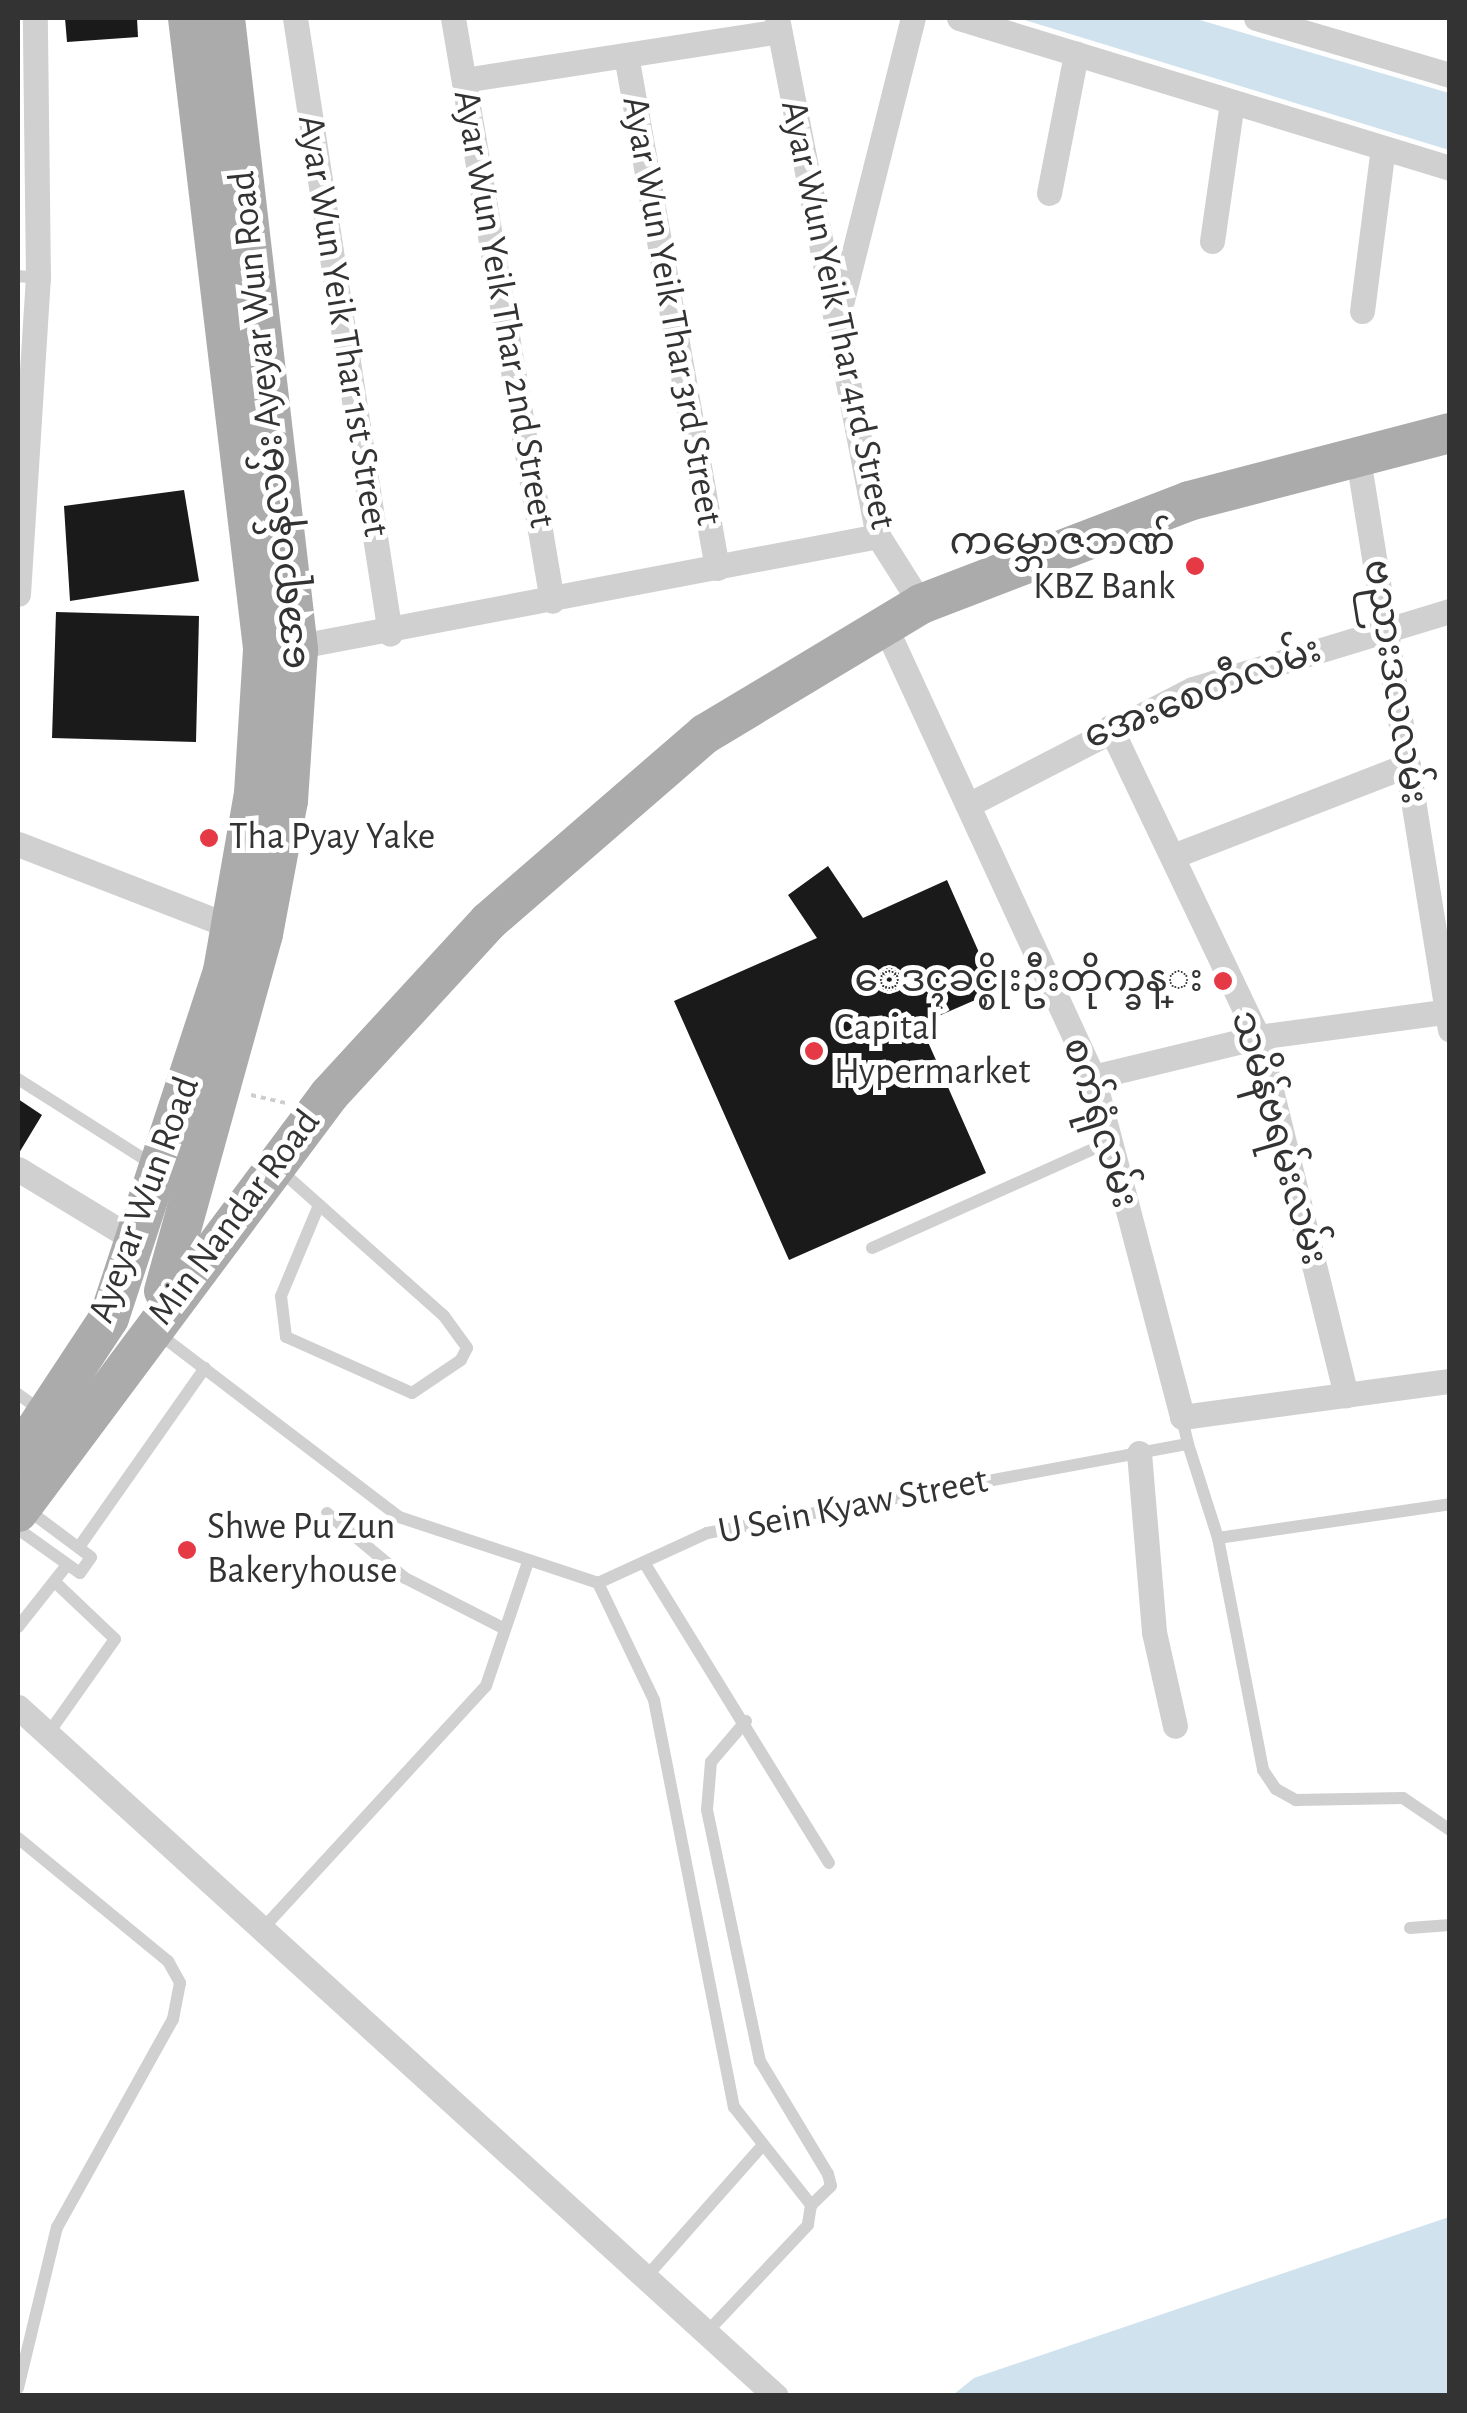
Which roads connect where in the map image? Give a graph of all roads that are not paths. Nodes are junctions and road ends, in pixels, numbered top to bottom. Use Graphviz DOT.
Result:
graph roads {
  1 [pos="35,18"];
  2 [pos="188,18"];
  3 [pos="224,18"];
  4 [pos="295,18"];
  5 [pos="453,18"];
  6 [pos="913,18"];
  7 [pos="959,18"];
  8 [pos="1256,18"];
  9 [pos="778,24"];
  10 [pos="626,54"];
  11 [pos="1076,54"];
  12 [pos="1450,76"];
  13 [pos="464,80"];
  14 [pos="1232,103"];
  15 [pos="1383,148"];
  16 [pos="1450,168"];
  17 [pos="1048,193"];
  18 [pos="1212,241"];
  19 [pos="28,277"];
  20 [pos="1362,311"];
  21 [pos="836,326"];
  22 [pos="24,413"];
  23 [pos="1450,433"];
  24 [pos="1357,452"];
  25 [pos="878,536"];
  26 [pos="717,568"];
  27 [pos="18,594"];
  28 [pos="552,601"];
  29 [pos="921,604"];
  30 [pos="1450,611"];
  31 [pos="883,622"];
  32 [pos="1386,630"];
  33 [pos="390,634"];
  34 [pos="280,648"];
  35 [pos="1110,727"];
  36 [pos="1408,766"];
  37 [pos="968,804"];
  38 [pos="18,844"];
  39 [pos="1173,856"];
  40 [pos="232,927"];
  41 [pos="1448,1018"];
  42 [pos="1258,1037"];
  43 [pos="217,1049"];
  44 [pos="1093,1077"];
  45 [pos="18,1079"];
  46 [pos="1109,1142"];
  47 [pos="273,1164"];
  48 [pos="18,1169"];
  49 [pos="162,1170"];
  50 [pos="319,1205"];
  51 [pos="136,1240"];
  52 [pos="872,1248"];
  53 [pos="109,1318"];
  54 [pos="147,1335"];
  55 [pos="205,1368"];
  56 [pos="1450,1381"];
  57 [pos="1346,1395"];
  58 [pos="32,1404"];
  59 [pos="1182,1417"];
  60 [pos="1188,1444"];
  61 [pos="1140,1453"];
  62 [pos="18,1456"];
  63 [pos="1450,1504"];
  64 [pos="327,1513"];
  65 [pos="19,1515"];
  66 [pos="1218,1538"];
  67 [pos="79,1547"];
  68 [pos="528,1562"];
  69 [pos="645,1564"];
  70 [pos="66,1565"];
  71 [pos="54,1582"];
  72 [pos="598,1582"];
  73 [pos="18,1628"];
  74 [pos="505,1629"];
  75 [pos="18,1707"];
  76 [pos="746,1721"];
  77 [pos="1175,1726"];
  78 [pos="48,1734"];
  79 [pos="1450,1830"];
  80 [pos="18,1838"];
  81 [pos="830,1863"];
  82 [pos="267,1924"];
  83 [pos="1450,1925"];
  84 [pos="1410,1928"];
  85 [pos="761,2147"];
  86 [pos="811,2205"];
  87 [pos="647,2276"];
  88 [pos="708,2332"];
  89 [pos="18,2388"];
  90 [pos="776,2396"];
  1 -- 19 [label="street"];
  2 -- 34 [label="main road, အေရာဝန်လမ်း Ayeyar Wun Road"];
  3 -- 34 [label="main road, အေရာဝန်လမ်း Ayeyar Wun Road"];
  4 -- 33 [label="street, Ayar Wun Yeik Thar 1st Street"];
  5 -- 13 [label="street, Ayar Wun Yeik Thar 2nd Street"];
  6 -- 21 [label="street"];
  7 -- 11 [label="street"];
  8 -- 12 [label="street"];
  9 -- 10 [label="street"];
  9 -- 21 [label="street, Ayar Wun Yeik Thar 4rd Street"];
  10 -- 13 [label="street"];
  10 -- 26 [label="street, Ayar Wun Yeik Thar 3rd Street"];
  11 -- 14 [label="street"];
  11 -- 17 [label="street"];
  13 -- 28 [label="street, Ayar Wun Yeik Thar 2nd Street"];
  14 -- 15 [label="street"];
  14 -- 18 [label="street"];
  15 -- 16 [label="street"];
  15 -- 20 [label="street"];
  19 -- 22 [label="street"];
  21 -- 25 [label="street, Ayar Wun Yeik Thar 4rd Street"];
  22 -- 27 [label="street"];
  23 -- 24 [label="main road, Min Nandar Road"];
  24 -- 29 [label="main road, Min Nandar Road"];
  24 -- 32 [label="street, ဗညားဒလလမ်း"];
  25 -- 26 [label="street"];
  25 -- 29 [label="street, Ayar Wun Yeik Thar 4rd Street"];
  26 -- 28 [label="street"];
  28 -- 33 [label="street"];
  29 -- 31 [label="main road, Min Nandar Road"];
  30 -- 32 [label="street, အေးစေတီလမ်း"];
  31 -- 37 [label="street, စက်ရုံလမ်း"];
  31 -- 47 [label="main road, Min Nandar Road"];
  32 -- 35 [label="street, အေးစေတီလမ်း"];
  32 -- 36 [label="street, ဗညားဒလလမ်း"];
  33 -- 34 [label="street"];
  34 -- 40 [label="main road, အေရာဝန်လမ်း Ayeyar Wun Road"];
  34 -- 43 [label="main road, အေရာဝန်လမ်း Ayeyar Wun Road"];
  35 -- 37 [label="street, အေးစေတီလမ်း"];
  35 -- 39 [label="street, သမိန်ဗရမ်းလမ်း"];
  36 -- 39 [label="street"];
  36 -- 41 [label="street, ဗညားဒလလမ်း"];
  37 -- 44 [label="street, စက်ရုံလမ်း"];
  38 -- 40 [label="street"];
  39 -- 42 [label="street, သမိန်ဗရမ်းလမ်း"];
  40 -- 43 [label="main road, အေရာဝန်လမ်း Ayeyar Wun Road"];
  41 -- 42 [label="street"];
  42 -- 44 [label="street"];
  42 -- 57 [label="street, သမိန်ဗရမ်းလမ်း"];
  43 -- 49 [label="main road, Ayeyar Wun Road"];
  43 -- 54 [label="main road, Ayeyar Wun Road"];
  44 -- 46 [label="street, စက်ရုံလမ်း"];
  45 -- 49 [label="lane"];
  46 -- 52 [label="lane"];
  46 -- 59 [label="street, စက်ရုံလမ်း"];
  47 -- 50 [label="lane"];
  47 -- 54 [label="main road, Min Nandar Road"];
  48 -- 51 [label="street"];
  49 -- 51 [label="main road, Ayeyar Wun Road"];
  50 -- 50 [label="lane"];
  51 -- 53 [label="main road, Ayeyar Wun Road"];
  53 -- 54 [label="main road"];
  53 -- 58 [label="main road, Ayeyar Wun Road"];
  54 -- 55 [label="lane"];
  54 -- 65 [label="main road, Ayeyar Wun Road"];
  55 -- 67 [label="lane"];
  55 -- 68 [label="lane"];
  56 -- 57 [label="street"];
  57 -- 59 [label="street"];
  58 -- 62 [label="main road, Ayeyar Wun Road"];
  59 -- 60 [label="lane"];
  60 -- 61 [label="lane, U Sein Kyaw Street"];
  60 -- 66 [label="lane"];
  61 -- 69 [label="lane, U Sein Kyaw Street"];
  61 -- 77 [label="street"];
  63 -- 66 [label="lane"];
  64 -- 74 [label="lane"];
  65 -- 67 [label="lane"];
  65 -- 70 [label="lane"];
  66 -- 79 [label="lane"];
  67 -- 70 [label="lane"];
  68 -- 72 [label="lane"];
  68 -- 74 [label="lane"];
  69 -- 72 [label="lane, U Sein Kyaw Street"];
  69 -- 76 [label="lane"];
  70 -- 71 [label="lane"];
  71 -- 73 [label="lane"];
  71 -- 78 [label="lane"];
  72 -- 85 [label="lane"];
  74 -- 82 [label="lane"];
  75 -- 78 [label="street"];
  76 -- 81 [label="lane"];
  76 -- 86 [label="lane"];
  78 -- 82 [label="street"];
  80 -- 89 [label="lane"];
  82 -- 87 [label="street"];
  83 -- 84 [label="lane"];
  85 -- 86 [label="lane"];
  85 -- 87 [label="lane"];
  86 -- 88 [label="lane"];
  87 -- 88 [label="street"];
  88 -- 90 [label="street"];
}
